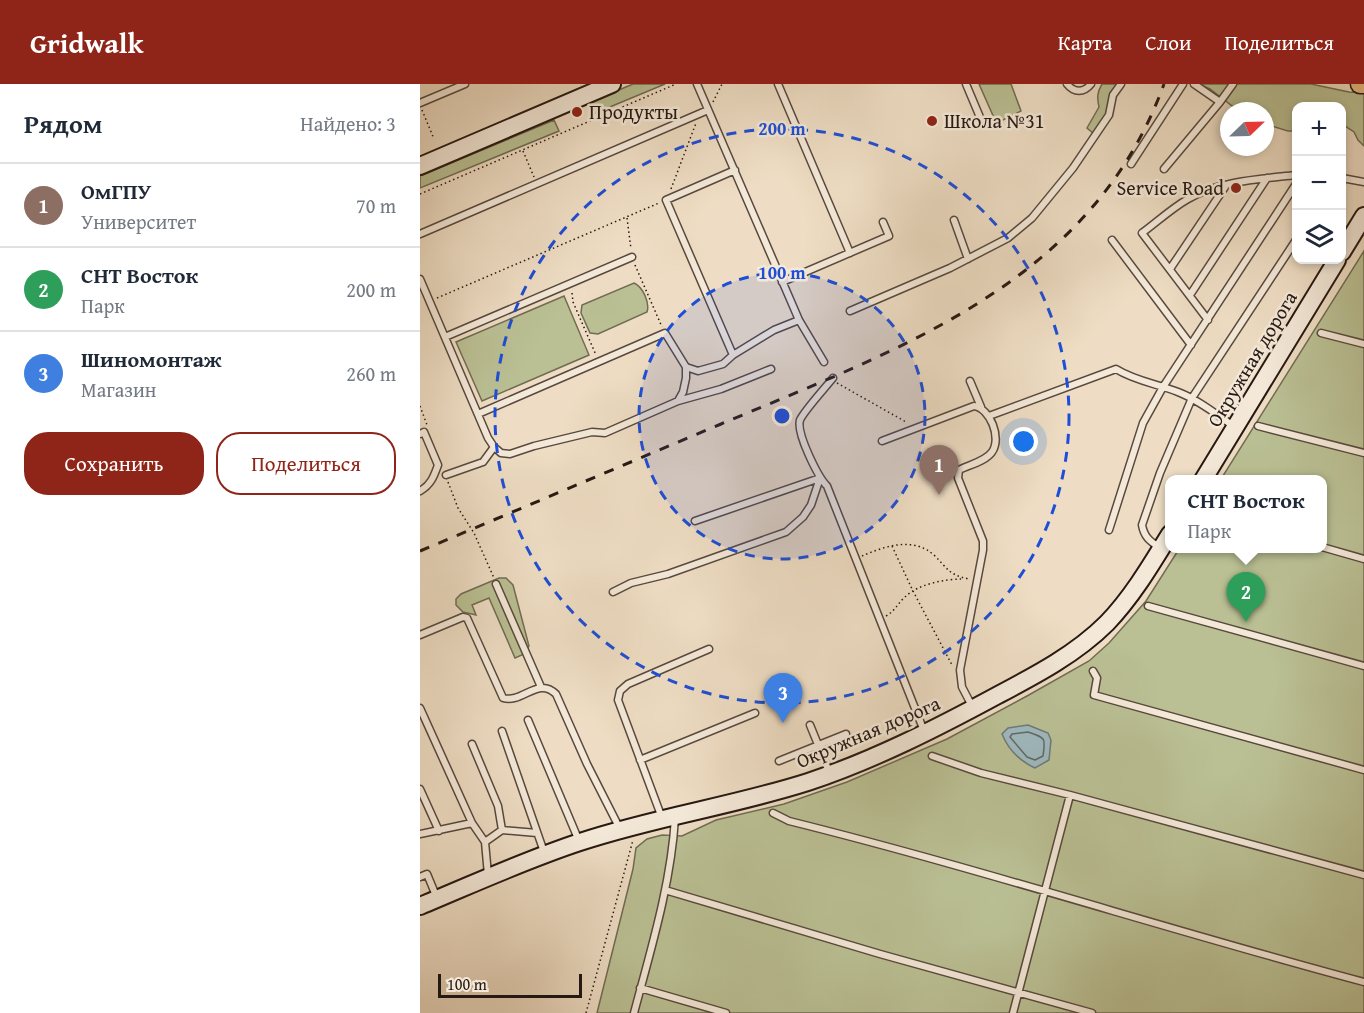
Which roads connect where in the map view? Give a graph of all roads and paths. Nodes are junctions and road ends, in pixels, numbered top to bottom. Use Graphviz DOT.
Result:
graph roads {
  1 [pos="465,84"];
  2 [pos="612,84"];
  3 [pos="676,84"];
  4 [pos="697,84"];
  5 [pos="722,84"];
  6 [pos="778,84"];
  7 [pos="966,84"];
  8 [pos="1067,84"];
  9 [pos="1091,84"];
  10 [pos="1121,84"];
  11 [pos="1183,84"];
  12 [pos="1194,84"];
  13 [pos="1233,84"];
  14 [pos="1221,102"];
  15 [pos="1220,103"];
  16 [pos="420,105"];
  17 [pos="708,110"];
  18 [pos="700,113"];
  19 [pos="982,122"];
  20 [pos="434,139"];
  21 [pos="522,150"];
  22 [pos="1131,164"];
  23 [pos="420,166"];
  24 [pos="1164,169"];
  25 [pos="735,170"];
  26 [pos="1292,175"];
  27 [pos="1267,178"];
  28 [pos="1346,179"];
  29 [pos="1364,182"];
  30 [pos="537,184"];
  31 [pos="1225,186"];
  32 [pos="1292,190"];
  33 [pos="420,194"];
  34 [pos="666,200"];
  35 [pos="627,216"];
  36 [pos="1364,216"];
  37 [pos="954,220"];
  38 [pos="883,222"];
  39 [pos="420,234"];
  40 [pos="1112,240"];
  41 [pos="1346,244"];
  42 [pos="1292,246"];
  43 [pos="850,253"];
  44 [pos="632,257"];
  45 [pos="968,259"];
  46 [pos="1335,264"];
  47 [pos="1170,269"];
  48 [pos="420,279"];
  49 [pos="572,282"];
  50 [pos="782,282"];
  51 [pos="1190,295"];
  52 [pos="430,302"];
  53 [pos="850,311"];
  54 [pos="799,320"];
  55 [pos="1208,320"];
  56 [pos="665,333"];
  57 [pos="1321,333"];
  58 [pos="445,337"];
  59 [pos="1364,344"];
  60 [pos="1191,345"];
  61 [pos="733,355"];
  62 [pos="598,362"];
  63 [pos="824,362"];
  64 [pos="686,366"];
  65 [pos="771,369"];
  66 [pos="698,371"];
  67 [pos="686,378"];
  68 [pos="833,378"];
  69 [pos="970,381"];
  70 [pos="1163,387"];
  71 [pos="1192,398"];
  72 [pos="678,401"];
  73 [pos="420,406"];
  74 [pos="981,407"];
  75 [pos="478,414"];
  76 [pos="989,416"];
  77 [pos="1258,426"];
  78 [pos="916,428"];
  79 [pos="1236,428"];
  80 [pos="422,433"];
  81 [pos="882,441"];
  82 [pos="494,447"];
  83 [pos="1364,453"];
  84 [pos="1206,475"];
  85 [pos="446,476"];
  86 [pos="820,478"];
  87 [pos="420,491"];
  88 [pos="695,521"];
  89 [pos="1109,530"];
  90 [pos="1165,542"];
  91 [pos="892,546"];
  92 [pos="1327,548"];
  93 [pos="1160,549"];
  94 [pos="870,553"];
  95 [pos="1364,559"];
  96 [pos="965,579"];
  97 [pos="976,581"];
  98 [pos="496,584"];
  99 [pos="913,591"];
  100 [pos="613,592"];
  101 [pos="1148,606"];
  102 [pos="894,612"];
  103 [pos="420,635"];
  104 [pos="709,649"];
  105 [pos="1364,666"];
  106 [pos="1094,671"];
  107 [pos="960,679"];
  108 [pos="541,687"];
  109 [pos="420,708"];
  110 [pos="973,708"];
  111 [pos="755,713"];
  112 [pos="528,720"];
  113 [pos="810,725"];
  114 [pos="502,731"];
  115 [pos="925,733"];
  116 [pos="846,734"];
  117 [pos="472,744"];
  118 [pos="818,745"];
  119 [pos="932,756"];
  120 [pos="640,760"];
  121 [pos="779,761"];
  122 [pos="1364,770"];
  123 [pos="830,774"];
  124 [pos="420,789"];
  125 [pos="1070,795"];
  126 [pos="773,813"];
  127 [pos="669,816"];
  128 [pos="472,823"];
  129 [pos="638,825"];
  130 [pos="502,830"];
  131 [pos="621,830"];
  132 [pos="439,831"];
  133 [pos="537,833"];
  134 [pos="420,834"];
  135 [pos="485,842"];
  136 [pos="580,842"];
  137 [pos="545,854"];
  138 [pos="1364,875"];
  139 [pos="420,877"];
  140 [pos="488,877"];
  141 [pos="665,890"];
  142 [pos="1045,892"];
  143 [pos="437,899"];
  144 [pos="420,906"];
  145 [pos="1364,982"];
  146 [pos="640,988"];
  147 [pos="1018,991"];
  148 [pos="586,1013"];
  149 [pos="634,1013"];
  150 [pos="726,1013"];
  151 [pos="1013,1013"];
  152 [pos="1092,1013"];
  1 -- 16 [label="lane"];
  2 -- 23 [label="main road"];
  3 -- 21 [label="path"];
  4 -- 17 [label="lane"];
  5 -- 17 [label="path"];
  6 -- 43 [label="lane"];
  7 -- 19 [label="lane"];
  8 -- 9 [label="lane"];
  10 -- 45 [label="lane"];
  11 -- 22 [label="lane"];
  12 -- 14 [label="lane"];
  13 -- 14 [label="lane"];
  15 -- 24 [label="lane"];
  16 -- 20 [label="path"];
  17 -- 18 [label="lane"];
  17 -- 25 [label="lane"];
  18 -- 30 [label="lane"];
  18 -- 34 [label="path"];
  21 -- 30 [label="path"];
  21 -- 33 [label="path"];
  25 -- 34 [label="lane"];
  25 -- 50 [label="lane"];
  26 -- 27 [label="lane"];
  27 -- 31 [label="lane"];
  27 -- 51 [label="lane"];
  28 -- 29 [label="lane"];
  30 -- 39 [label="lane"];
  31 -- 47 [label="lane"];
  31 -- 47 [label="lane"];
  32 -- 55 [label="lane"];
  34 -- 35 [label="path"];
  34 -- 61 [label="lane"];
  35 -- 44 [label="path"];
  35 -- 52 [label="path"];
  36 -- 41 [label="main road"];
  37 -- 45 [label="lane"];
  38 -- 43 [label="lane"];
  40 -- 60 [label="lane"];
  42 -- 71 [label="lane"];
  43 -- 50 [label="lane"];
  44 -- 49 [label="lane"];
  44 -- 56 [label="path"];
  45 -- 53 [label="lane"];
  46 -- 79 [label="main road, Окружная дорога"];
  47 -- 51 [label="lane"];
  48 -- 52 [label="lane"];
  49 -- 58 [label="lane"];
  49 -- 62 [label="path"];
  50 -- 54 [label="lane"];
  51 -- 55 [label="lane"];
  52 -- 58 [label="lane"];
  54 -- 61 [label="lane"];
  54 -- 63 [label="lane"];
  55 -- 60 [label="lane"];
  56 -- 62 [label="lane"];
  56 -- 64 [label="lane"];
  57 -- 59 [label="lane"];
  58 -- 75 [label="lane"];
  60 -- 70 [label="lane"];
  61 -- 66 [label="lane"];
  62 -- 75 [label="lane"];
  64 -- 66 [label="lane"];
  64 -- 67 [label="lane"];
  65 -- 72 [label="lane"];
  66 -- 67 [label="lane"];
  67 -- 72 [label="lane"];
  68 -- 78 [label="path"];
  68 -- 86 [label="lane"];
  69 -- 74 [label="lane"];
  70 -- 71 [label="lane"];
  70 -- 76 [label="lane"];
  70 -- 89 [label="lane"];
  71 -- 79 [label="lane"];
  71 -- 93 [label="lane"];
  72 -- 82 [label="lane"];
  73 -- 80 [label="path"];
  74 -- 76 [label="lane"];
  74 -- 78 [label="lane"];
  75 -- 82 [label="lane"];
  76 -- 97 [label="lane"];
  77 -- 83 [label="lane"];
  78 -- 81 [label="lane"];
  79 -- 84 [label="main road, Окружная дорога"];
  80 -- 87 [label="lane"];
  82 -- 85 [label="lane"];
  85 -- 98 [label="path"];
  86 -- 88 [label="lane"];
  86 -- 100 [label="lane"];
  86 -- 115 [label="lane"];
  90 -- 93 [label="main road, Окружная дорога"];
  91 -- 94 [label="path"];
  91 -- 96 [label="path"];
  91 -- 99 [label="path"];
  92 -- 95 [label="lane"];
  93 -- 110 [label="main road, Окружная дорога"];
  96 -- 97 [label="path"];
  96 -- 99 [label="path"];
  97 -- 107 [label="lane"];
  98 -- 108 [label="lane"];
  99 -- 102 [label="path"];
  99 -- 107 [label="path"];
  101 -- 105 [label="lane"];
  103 -- 108 [label="lane"];
  104 -- 120 [label="lane"];
  106 -- 122 [label="lane"];
  107 -- 110 [label="lane"];
  108 -- 131 [label="lane"];
  109 -- 128 [label="lane"];
  110 -- 115 [label="main road, Окружная дорога"];
  111 -- 120 [label="lane"];
  112 -- 136 [label="lane"];
  113 -- 118 [label="lane"];
  114 -- 133 [label="lane"];
  115 -- 123 [label="main road, Окружная дорога"];
  116 -- 118 [label="lane"];
  117 -- 130 [label="lane"];
  118 -- 121 [label="lane"];
  118 -- 123 [label="lane"];
  119 -- 125 [label="lane"];
  120 -- 127 [label="lane"];
  123 -- 127 [label="main road, Окружная дорога"];
  124 -- 132 [label="lane"];
  125 -- 138 [label="lane"];
  125 -- 142 [label="lane"];
  126 -- 142 [label="lane"];
  127 -- 129 [label="main road, Окружная дорога"];
  127 -- 141 [label="lane"];
  128 -- 132 [label="lane"];
  128 -- 135 [label="lane"];
  129 -- 131 [label="main road, Окружная дорога"];
  129 -- 148 [label="path"];
  130 -- 133 [label="lane"];
  130 -- 135 [label="lane"];
  131 -- 136 [label="main road, Окружная дорога"];
  132 -- 134 [label="lane"];
  133 -- 137 [label="lane"];
  135 -- 140 [label="lane"];
  136 -- 137 [label="main road, Окружная дорога"];
  137 -- 140 [label="main road, Окружная дорога"];
  139 -- 143 [label="lane"];
  140 -- 143 [label="main road, Окружная дорога"];
  141 -- 146 [label="lane"];
  141 -- 147 [label="lane"];
  142 -- 145 [label="lane"];
  142 -- 147 [label="lane"];
  143 -- 144 [label="main road, Окружная дорога"];
  146 -- 149 [label="lane"];
  146 -- 150 [label="lane"];
  147 -- 151 [label="lane"];
  147 -- 152 [label="lane"];
}
